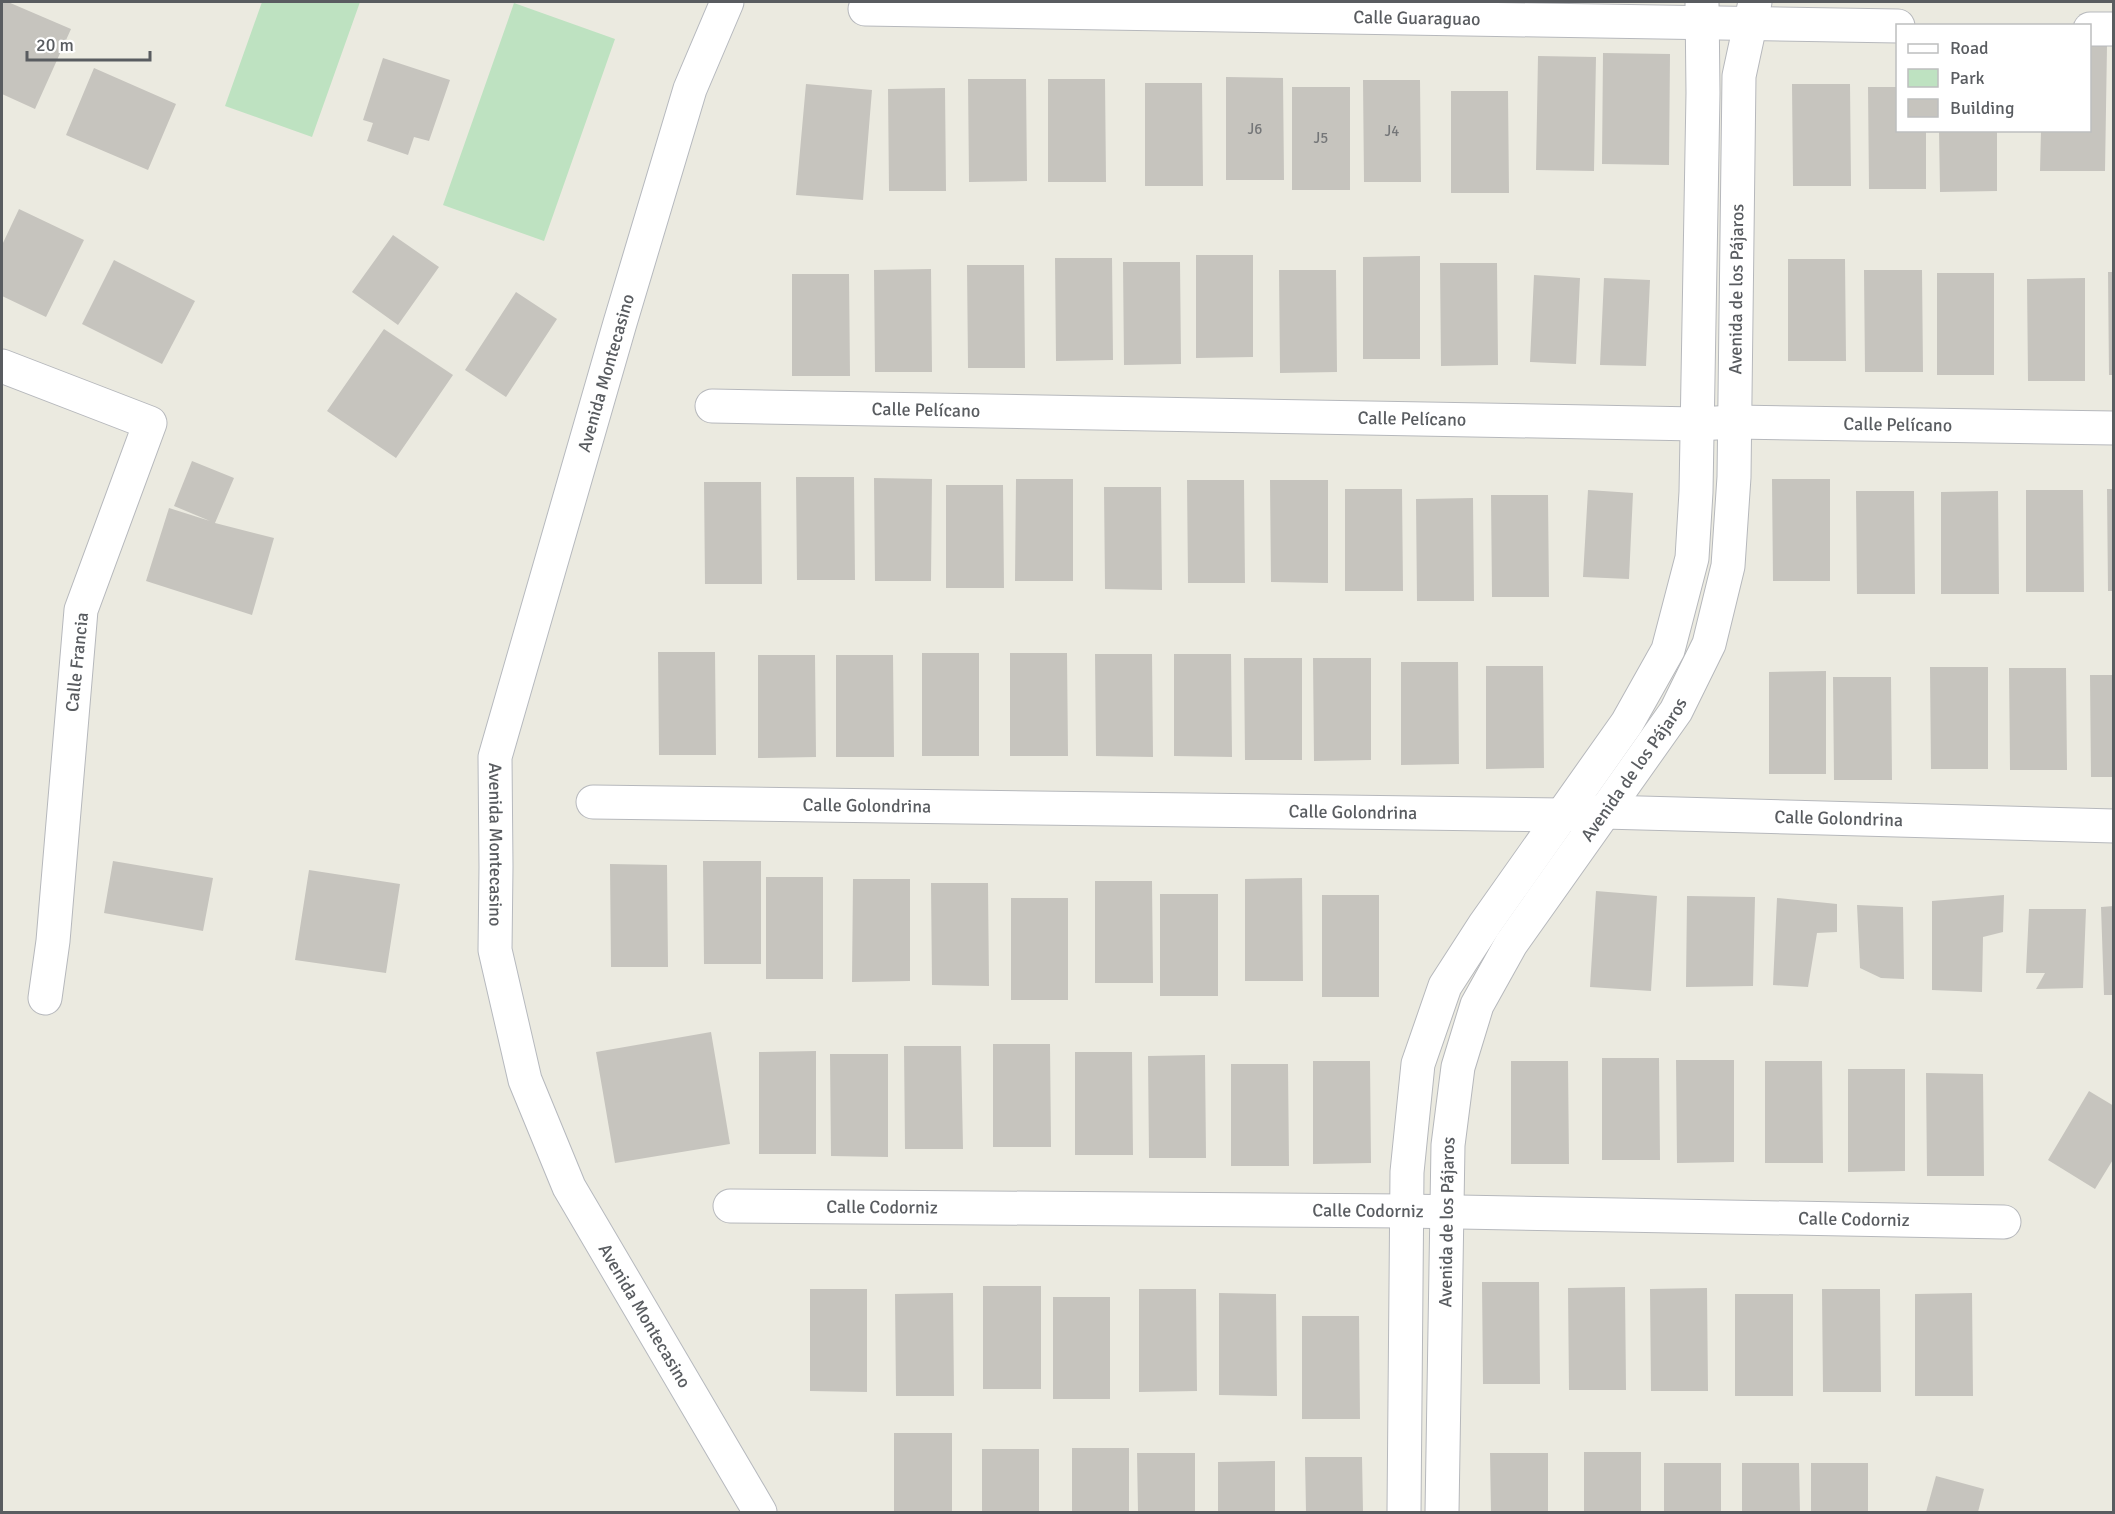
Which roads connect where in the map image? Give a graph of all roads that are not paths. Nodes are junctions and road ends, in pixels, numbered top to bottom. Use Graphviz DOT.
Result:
graph roads {
  1 [pos="727,2"];
  2 [pos="865,9"];
  3 [pos="1702,13"];
  4 [pos="1753,13"];
  5 [pos="1896,26"];
  6 [pos="2091,29"];
  7 [pos="2114,29"];
  8 [pos="2,366"];
  9 [pos="712,406"];
  10 [pos="1735,422"];
  11 [pos="1697,424"];
  12 [pos="2114,428"];
  13 [pos="593,802"];
  14 [pos="1604,812"];
  15 [pos="1562,814"];
  16 [pos="2114,826"];
  17 [pos="45,998"];
  18 [pos="730,1206"];
  19 [pos="1406,1211"];
  20 [pos="1446,1213"];
  21 [pos="2004,1222"];
  22 [pos="760,1512"];
  23 [pos="1404,1512"];
  24 [pos="1442,1512"];
  1 -- 22 [label="street, Avenida Montecasino"];
  2 -- 3 [label="street, Calle Guaraguao"];
  3 -- 4 [label="street, Calle Guaraguao"];
  3 -- 11 [label="street, Avenida de los Pájaros"];
  4 -- 5 [label="street, Calle Guaraguao"];
  4 -- 10 [label="street, Avenida de los Pájaros"];
  6 -- 7 [label="street"];
  8 -- 17 [label="street, Calle Francia"];
  9 -- 11 [label="street, Calle Pelícano"];
  10 -- 11 [label="street, Calle Pelícano"];
  10 -- 12 [label="street, Calle Pelícano"];
  10 -- 14 [label="street, Avenida de los Pájaros"];
  11 -- 15 [label="street, Avenida de los Pájaros"];
  13 -- 15 [label="street, Calle Golondrina"];
  14 -- 15 [label="street, Calle Golondrina"];
  14 -- 16 [label="street, Calle Golondrina"];
  14 -- 20 [label="street, Avenida de los Pájaros"];
  15 -- 19 [label="street, Avenida de los Pájaros"];
  18 -- 19 [label="street, Calle Codorniz"];
  19 -- 20 [label="street, Calle Codorniz"];
  19 -- 23 [label="street, Avenida de los Pájaros"];
  20 -- 21 [label="street, Calle Codorniz"];
  20 -- 24 [label="street, Avenida de los Pájaros"];
}
